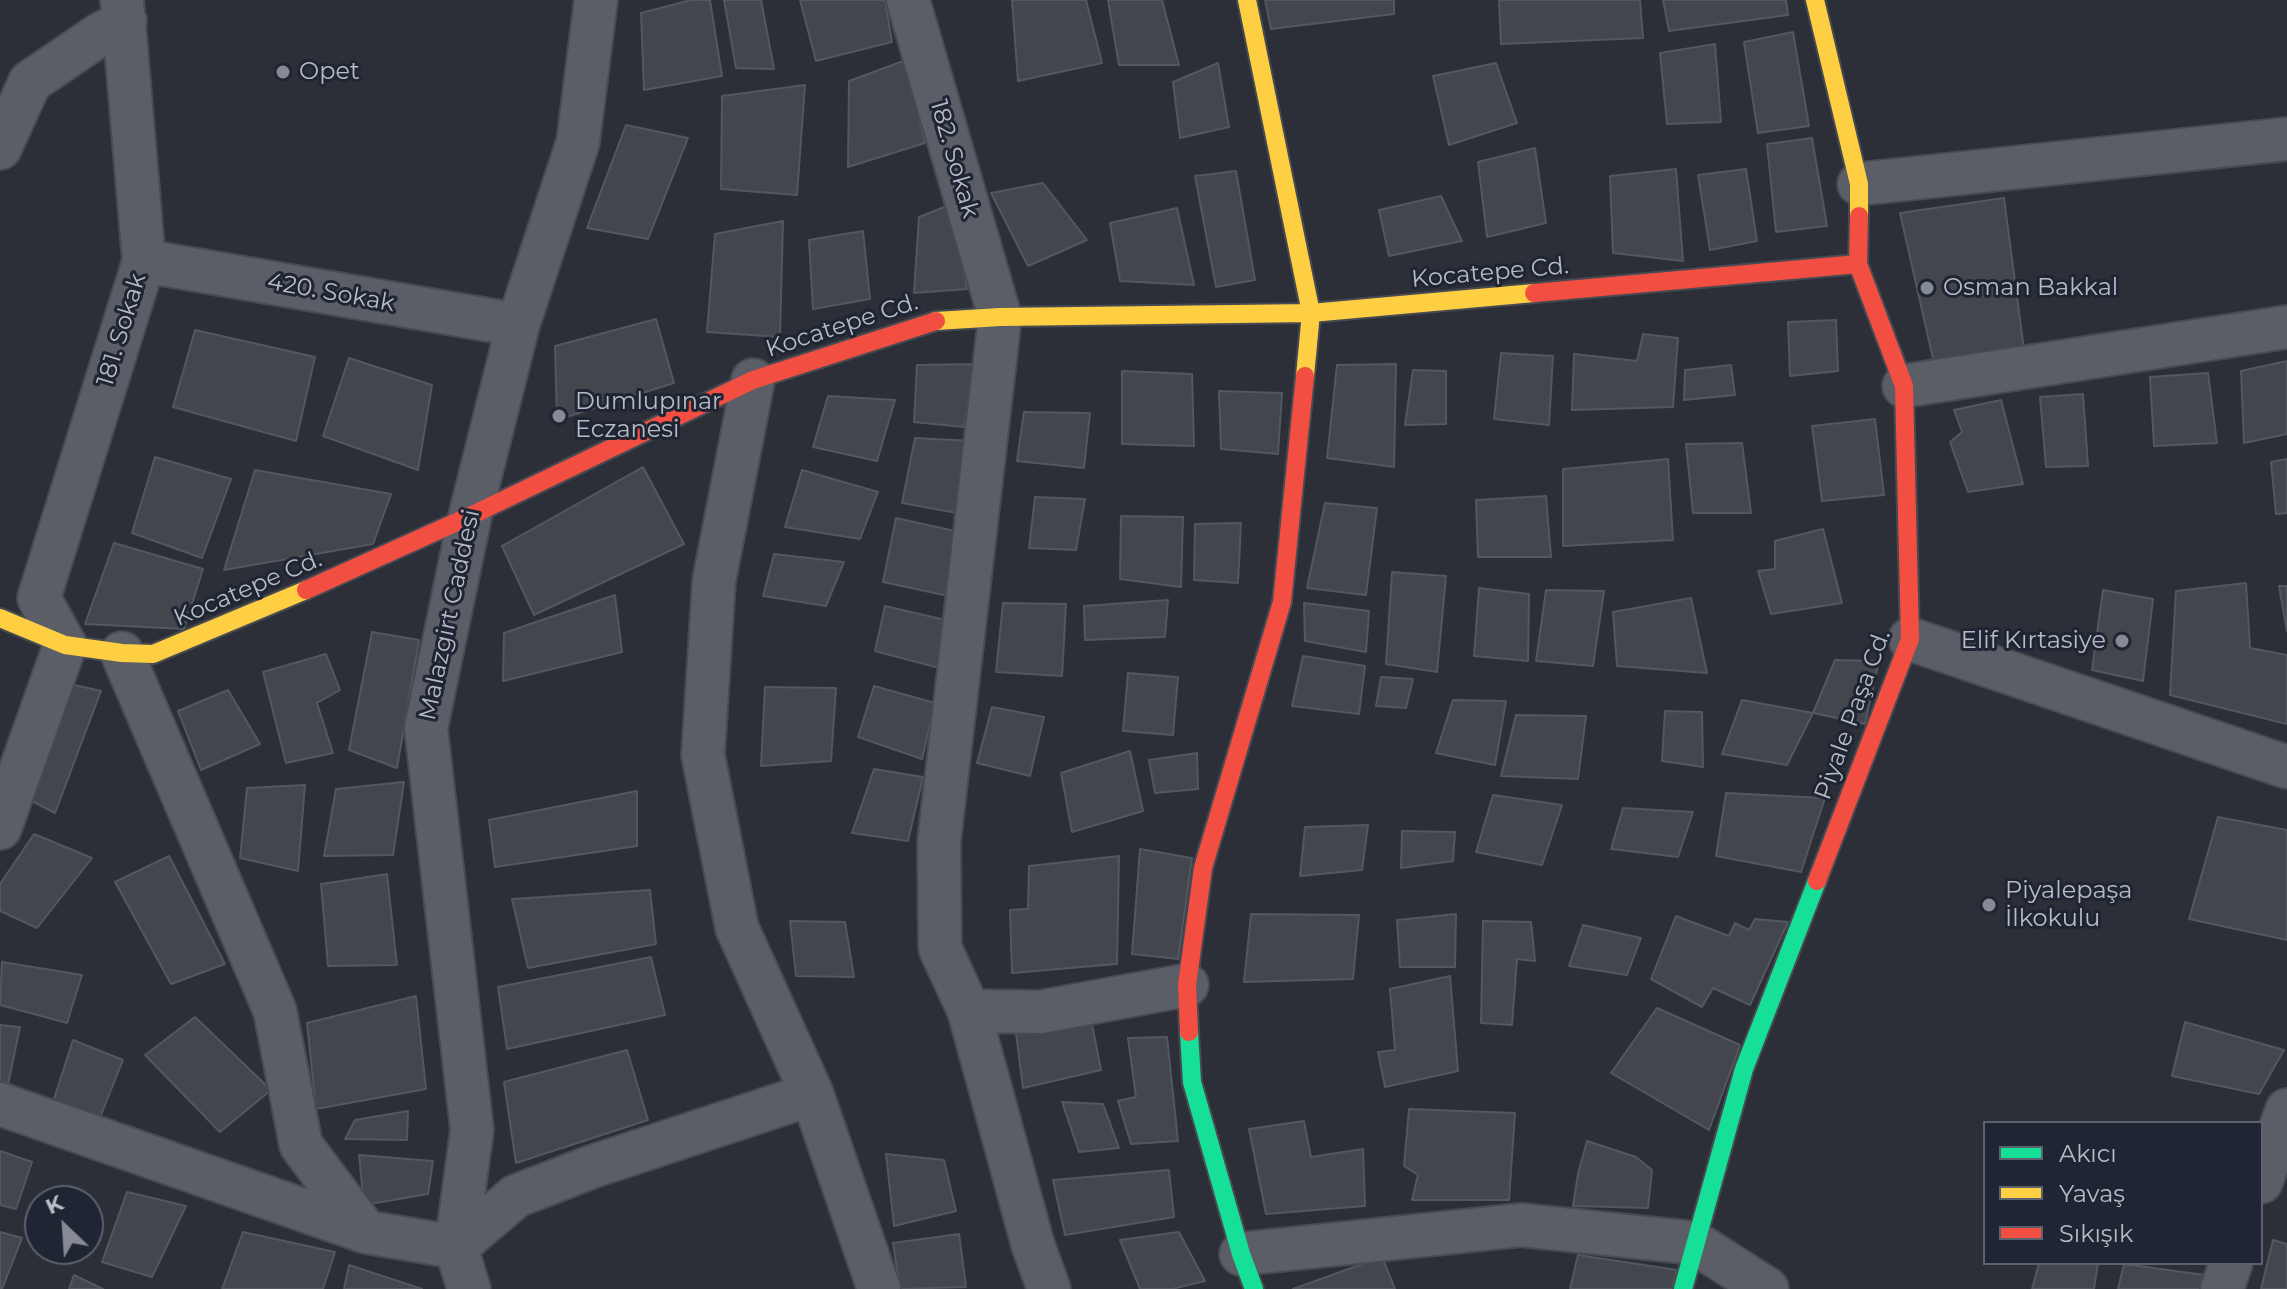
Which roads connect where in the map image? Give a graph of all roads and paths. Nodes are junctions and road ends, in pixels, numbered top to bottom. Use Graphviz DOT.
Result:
graph roads {
  1 [pos="596,0"];
  2 [pos="908,0"];
  3 [pos="1247,0"];
  4 [pos="1815,0"];
  5 [pos="123,10"];
  6 [pos="2287,139"];
  7 [pos="0,148"];
  8 [pos="1859,184"];
  9 [pos="144,261"];
  10 [pos="1858,264"];
  11 [pos="1311,313"];
  12 [pos="1000,317"];
  13 [pos="518,325"];
  14 [pos="2287,327"];
  15 [pos="753,380"];
  16 [pos="1904,386"];
  17 [pos="470,516"];
  18 [pos="0,618"];
  19 [pos="1910,639"];
  20 [pos="65,645"];
  21 [pos="122,653"];
  22 [pos="2287,767"];
  23 [pos="0,828"];
  24 [pos="1187,985"];
  25 [pos="969,1011"];
  26 [pos="812,1094"];
  27 [pos="0,1104"];
  28 [pos="2287,1110"];
  29 [pos="2263,1176"];
  30 [pos="366,1232"];
  31 [pos="1695,1243"];
  32 [pos="456,1247"];
  33 [pos="2230,1265"];
  34 [pos="1247,1271"];
  35 [pos="469,1289"];
  36 [pos="879,1289"];
  37 [pos="1049,1289"];
  38 [pos="1683,1289"];
  39 [pos="1767,1289"];
  40 [pos="2222,1289"];
  1 -- 13 [label="street, Malazgirt Caddesi"];
  2 -- 12 [label="street, 182. Sokak"];
  3 -- 11 [label="street"];
  4 -- 8 [label="street, Piyale Paşa Cd."];
  5 -- 7 [label="street"];
  5 -- 9 [label="street, 181. Sokak"];
  6 -- 8 [label="street"];
  8 -- 10 [label="street, Piyale Paşa Cd."];
  9 -- 13 [label="street, 420. Sokak"];
  9 -- 20 [label="street, 181. Sokak"];
  10 -- 11 [label="street, Kocatepe Cd."];
  10 -- 16 [label="street, Piyale Paşa Cd."];
  11 -- 12 [label="street, Kocatepe Cd."];
  11 -- 24 [label="street"];
  12 -- 15 [label="street, Kocatepe Cd."];
  12 -- 25 [label="street"];
  13 -- 17 [label="street, Malazgirt Caddesi"];
  14 -- 16 [label="street"];
  15 -- 17 [label="street, Kocatepe Cd."];
  15 -- 26 [label="street"];
  16 -- 19 [label="street, Piyale Paşa Cd."];
  17 -- 21 [label="street, Kocatepe Cd."];
  17 -- 32 [label="street, Malazgirt Caddesi"];
  18 -- 20 [label="street, Kocatepe Cd."];
  19 -- 22 [label="street"];
  19 -- 31 [label="street, Piyale Paşa Cd."];
  20 -- 21 [label="street, Kocatepe Cd."];
  20 -- 23 [label="street"];
  21 -- 30 [label="street"];
  24 -- 25 [label="street"];
  24 -- 34 [label="street"];
  25 -- 37 [label="street"];
  26 -- 32 [label="street"];
  26 -- 36 [label="street"];
  27 -- 30 [label="street"];
  28 -- 29 [label="street"];
  30 -- 32 [label="street"];
  31 -- 34 [label="street"];
  31 -- 38 [label="street, Piyale Paşa Cd."];
  31 -- 39 [label="street"];
  32 -- 35 [label="street, Malazgirt Caddesi"];
  33 -- 40 [label="street"];
}
